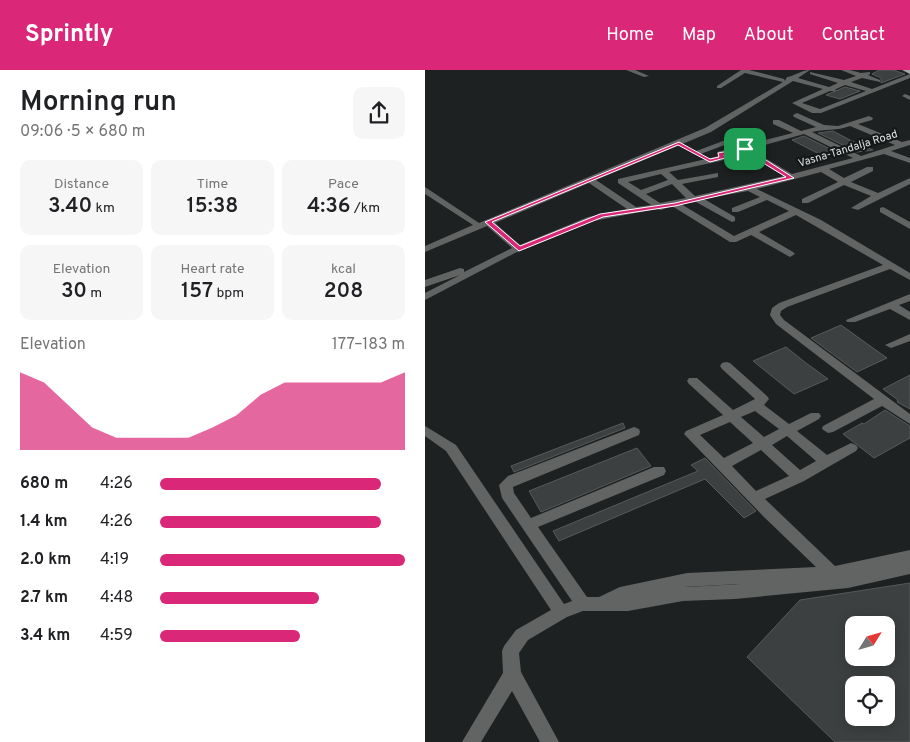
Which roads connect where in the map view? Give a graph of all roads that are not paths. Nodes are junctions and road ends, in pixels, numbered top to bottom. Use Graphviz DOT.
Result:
graph roads {
  1 [pos="629,70"];
  2 [pos="798,70"];
  3 [pos="844,70"];
  4 [pos="905,70"];
  5 [pos="745,71"];
  6 [pos="812,71"];
  7 [pos="910,72"];
  8 [pos="863,73"];
  9 [pos="646,76"];
  10 [pos="910,76"];
  11 [pos="790,79"];
  12 [pos="878,81"];
  13 [pos="845,82"];
  14 [pos="893,82"];
  15 [pos="719,87"];
  16 [pos="830,89"];
  17 [pos="789,91"];
  18 [pos="873,91"];
  19 [pos="839,92"];
  20 [pos="848,94"];
  21 [pos="910,94"];
  22 [pos="857,97"];
  23 [pos="910,98"];
  24 [pos="797,115"];
  25 [pos="869,118"];
  26 [pos="776,122"];
  27 [pos="851,124"];
  28 [pos="823,127"];
  29 [pos="802,132"];
  30 [pos="742,137"];
  31 [pos="679,143"];
  32 [pos="906,144"];
  33 [pos="745,149"];
  34 [pos="884,151"];
  35 [pos="695,153"];
  36 [pos="860,159"];
  37 [pos="710,161"];
  38 [pos="910,161"];
  39 [pos="629,163"];
  40 [pos="870,168"];
  41 [pos="823,169"];
  42 [pos="663,171"];
  43 [pos="650,174"];
  44 [pos="715,175"];
  45 [pos="791,178"];
  46 [pos="589,179"];
  47 [pos="910,181"];
  48 [pos="675,182"];
  49 [pos="843,182"];
  50 [pos="625,184"];
  51 [pos="749,188"];
  52 [pos="425,190"];
  53 [pos="606,191"];
  54 [pos="640,193"];
  55 [pos="878,196"];
  56 [pos="768,197"];
  57 [pos="695,200"];
  58 [pos="805,201"];
  59 [pos="675,204"];
  60 [pos="661,207"];
  61 [pos="855,208"];
  62 [pos="634,210"];
  63 [pos="735,210"];
  64 [pos="883,210"];
  65 [pos="797,211"];
  66 [pos="732,219"];
  67 [pos="488,222"];
  68 [pos="475,223"];
  69 [pos="910,226"];
  70 [pos="752,232"];
  71 [pos="425,245"];
  72 [pos="425,249"];
  73 [pos="516,250"];
  74 [pos="790,254"];
  75 [pos="890,266"];
  76 [pos="910,277"];
  77 [pos="425,284"];
  78 [pos="425,298"];
  79 [pos="910,298"];
  80 [pos="891,304"];
  81 [pos="910,317"];
  82 [pos="851,320"];
  83 [pos="909,339"];
  84 [pos="891,345"];
  85 [pos="726,366"];
  86 [pos="693,381"];
  87 [pos="883,400"];
  88 [pos="756,405"];
  89 [pos="732,416"];
  90 [pos="815,416"];
  91 [pos="910,420"];
  92 [pos="828,429"];
  93 [pos="425,430"];
  94 [pos="788,430"];
  95 [pos="634,432"];
  96 [pos="763,444"];
  97 [pos="851,448"];
  98 [pos="825,461"];
  99 [pos="723,465"];
  100 [pos="659,471"];
  101 [pos="799,477"];
  102 [pos="754,498"];
  103 [pos="528,525"];
  104 [pos="910,556"];
  105 [pos="910,568"];
  106 [pos="832,573"];
  107 [pos="591,605"];
  108 [pos="561,612"];
  109 [pos="512,674"];
  110 [pos="471,742"];
  111 [pos="550,742"];
  1 -- 9 [label="street"];
  2 -- 11 [label="street"];
  3 -- 8 [label="street"];
  4 -- 7 [label="main road"];
  5 -- 11 [label="street"];
  5 -- 15 [label="street"];
  6 -- 11 [label="street"];
  6 -- 13 [label="street"];
  8 -- 12 [label="street"];
  8 -- 13 [label="street"];
  8 -- 14 [label="street"];
  10 -- 14 [label="street"];
  11 -- 16 [label="street"];
  11 -- 17 [label="street"];
  11 -- 31 [label="street"];
  11 -- 68 [label="street"];
  13 -- 16 [label="street"];
  13 -- 18 [label="street"];
  14 -- 18 [label="street"];
  16 -- 19 [label="street"];
  16 -- 22 [label="street"];
  18 -- 22 [label="street"];
  20 -- 22 [label="street"];
  21 -- 23 [label="street"];
  24 -- 28 [label="street"];
  25 -- 27 [label="street"];
  26 -- 29 [label="street"];
  27 -- 28 [label="street"];
  27 -- 32 [label="street"];
  28 -- 29 [label="street"];
  29 -- 33 [label="street"];
  29 -- 36 [label="street"];
  30 -- 35 [label="street"];
  31 -- 35 [label="street"];
  31 -- 39 [label="street"];
  32 -- 34 [label="street, Vasna-Tandalja Road"];
  33 -- 37 [label="street"];
  33 -- 45 [label="street"];
  34 -- 36 [label="street, Vasna-Tandalja Road"];
  34 -- 38 [label="street"];
  35 -- 37 [label="street"];
  36 -- 41 [label="street, Vasna-Tandalja Road"];
  37 -- 42 [label="street"];
  39 -- 43 [label="street"];
  39 -- 46 [label="street"];
  40 -- 49 [label="street"];
  41 -- 45 [label="street, Vasna-Tandalja Road"];
  41 -- 49 [label="street"];
  42 -- 43 [label="street"];
  42 -- 48 [label="street"];
  43 -- 50 [label="street"];
  44 -- 48 [label="street"];
  45 -- 51 [label="street, Vasna-Tandalja Road"];
  46 -- 53 [label="street"];
  46 -- 67 [label="street"];
  47 -- 55 [label="street"];
  48 -- 54 [label="street"];
  48 -- 57 [label="street"];
  49 -- 55 [label="street"];
  49 -- 58 [label="street"];
  50 -- 53 [label="street"];
  50 -- 54 [label="street"];
  51 -- 56 [label="street"];
  51 -- 57 [label="street, Vasna-Tandalja Road"];
  52 -- 68 [label="street"];
  53 -- 62 [label="street"];
  54 -- 60 [label="street"];
  55 -- 61 [label="street"];
  56 -- 63 [label="street"];
  56 -- 65 [label="street"];
  57 -- 59 [label="street, Vasna-Tandalja Road"];
  57 -- 66 [label="street"];
  59 -- 60 [label="street, Vasna-Tandalja Road"];
  59 -- 70 [label="street"];
  60 -- 62 [label="street, Vasna-Tandalja Road"];
  62 -- 73 [label="street, Vasna-Tandalja Road"];
  64 -- 69 [label="street"];
  65 -- 70 [label="street"];
  65 -- 75 [label="street"];
  67 -- 72 [label="street"];
  67 -- 73 [label="street"];
  68 -- 71 [label="street"];
  70 -- 74 [label="street"];
  73 -- 77 [label="street"];
  73 -- 78 [label="street, Vasna-Tandalja Road"];
  75 -- 76 [label="street"];
  75 -- 87 [label="street"];
  79 -- 80 [label="street"];
  80 -- 81 [label="street"];
  80 -- 82 [label="street"];
  83 -- 84 [label="street"];
  85 -- 88 [label="street"];
  86 -- 89 [label="street"];
  87 -- 91 [label="street"];
  87 -- 92 [label="street"];
  88 -- 89 [label="street"];
  88 -- 94 [label="street"];
  89 -- 96 [label="street"];
  89 -- 99 [label="street"];
  90 -- 94 [label="street"];
  93 -- 108 [label="street"];
  94 -- 96 [label="street"];
  94 -- 98 [label="street"];
  95 -- 103 [label="street"];
  96 -- 99 [label="street"];
  96 -- 101 [label="street"];
  97 -- 98 [label="street"];
  98 -- 101 [label="street"];
  99 -- 102 [label="street"];
  100 -- 103 [label="street"];
  101 -- 102 [label="street"];
  102 -- 106 [label="street"];
  103 -- 107 [label="street"];
  104 -- 106 [label="street"];
  105 -- 107 [label="street"];
  106 -- 107 [label="street"];
  107 -- 108 [label="street"];
  108 -- 109 [label="street"];
  109 -- 110 [label="street"];
  109 -- 111 [label="street"];
}
